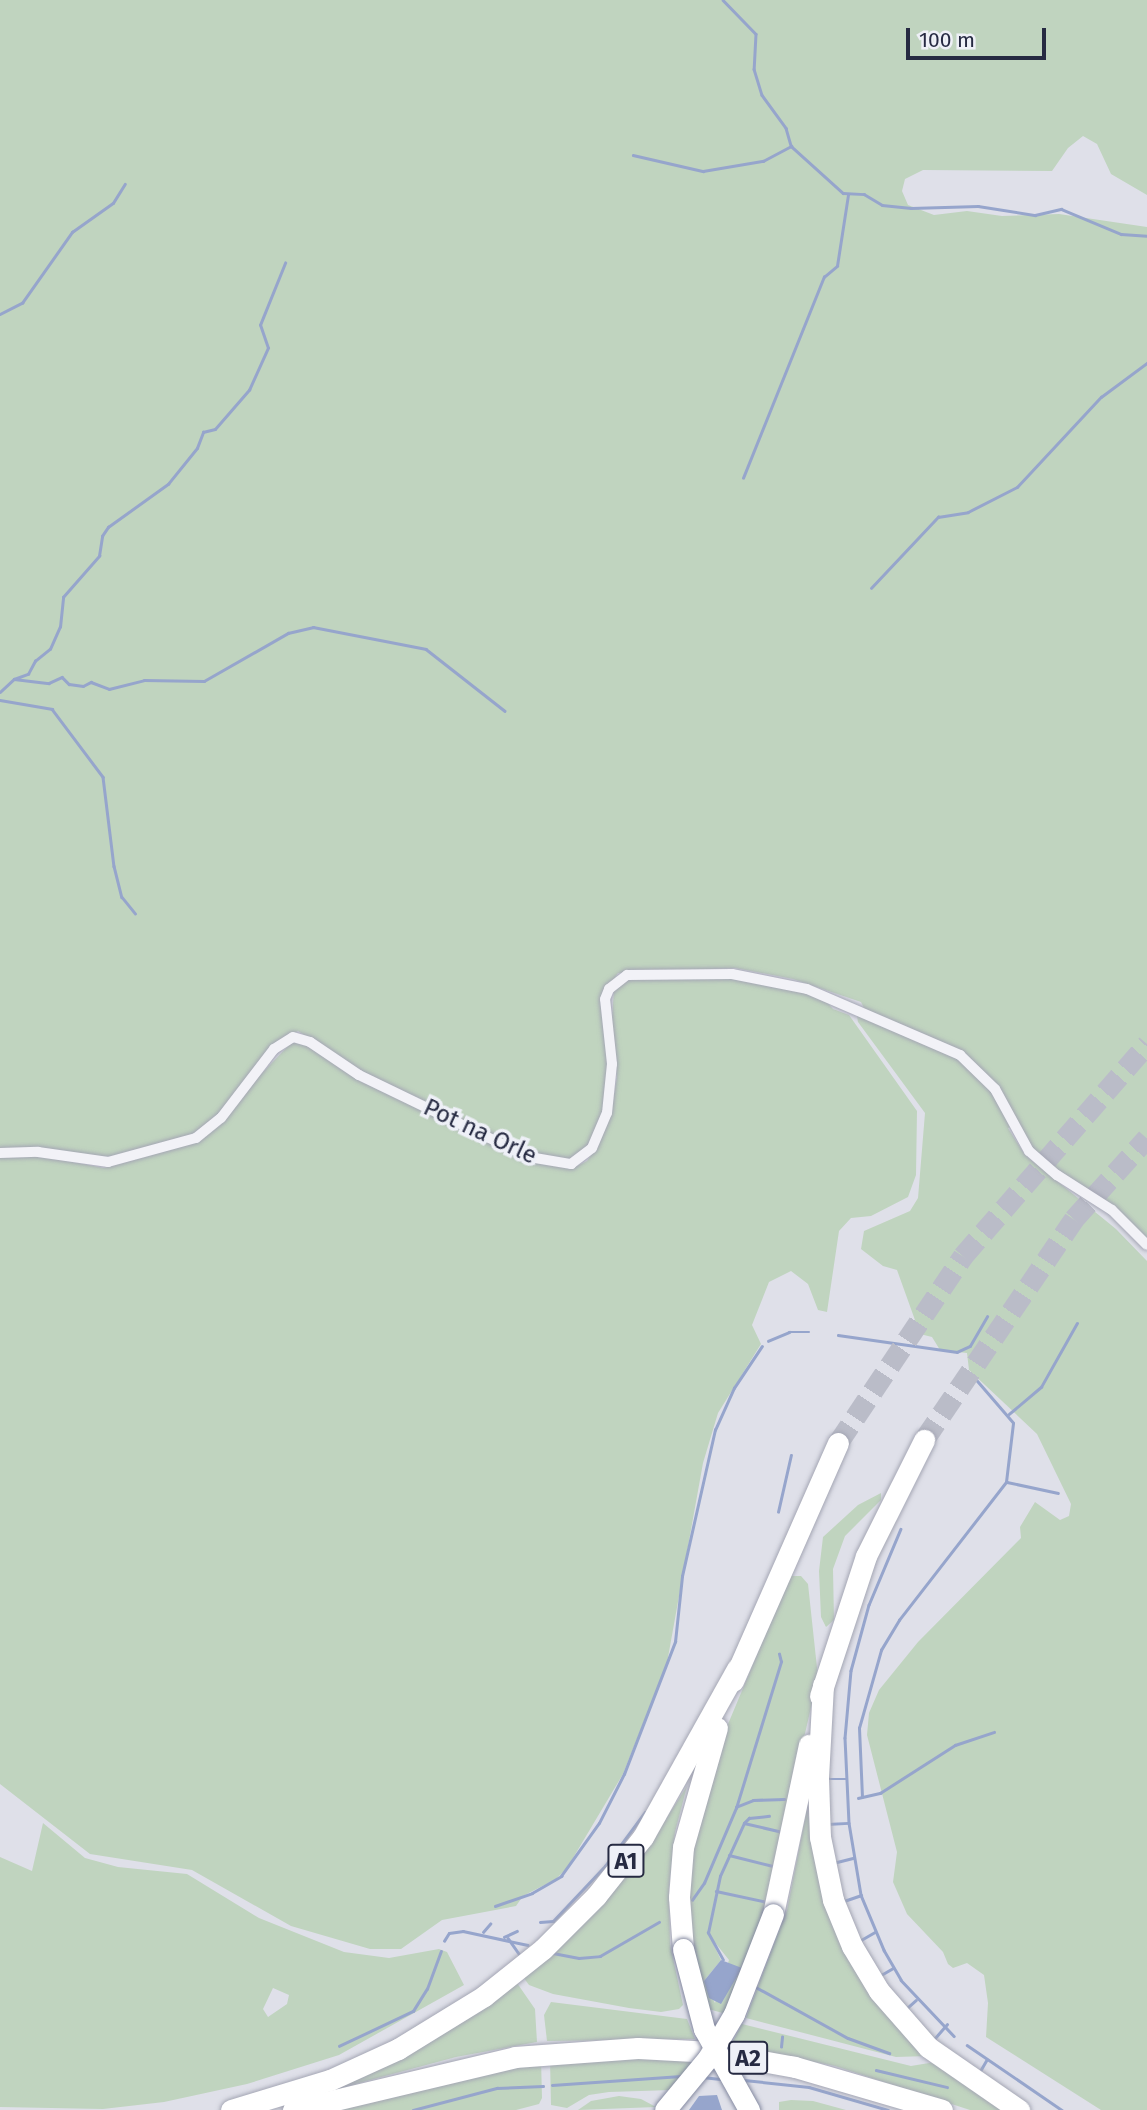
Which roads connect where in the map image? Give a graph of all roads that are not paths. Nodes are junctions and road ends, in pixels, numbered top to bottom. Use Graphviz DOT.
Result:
graph roads {
  1 [pos="0,1153"];
  2 [pos="1147,1245"];
  3 [pos="924,1440"];
  4 [pos="838,1443"];
  5 [pos="737,1669"];
  6 [pos="823,1685"];
  7 [pos="231,2110"];
  8 [pos="293,2110"];
  9 [pos="665,2110"];
  10 [pos="749,2110"];
  11 [pos="942,2110"];
  12 [pos="1019,2110"];
  1 -- 2 [label="street, Pot na Orle"];
  3 -- 6 [label="highway"];
  4 -- 5 [label="highway, A1"];
  5 -- 7 [label="highway, A1"];
  5 -- 10 [label="highway, bridge"];
  6 -- 9 [label="highway, bridge"];
  6 -- 12 [label="highway"];
  8 -- 11 [label="highway, A2"];
}
